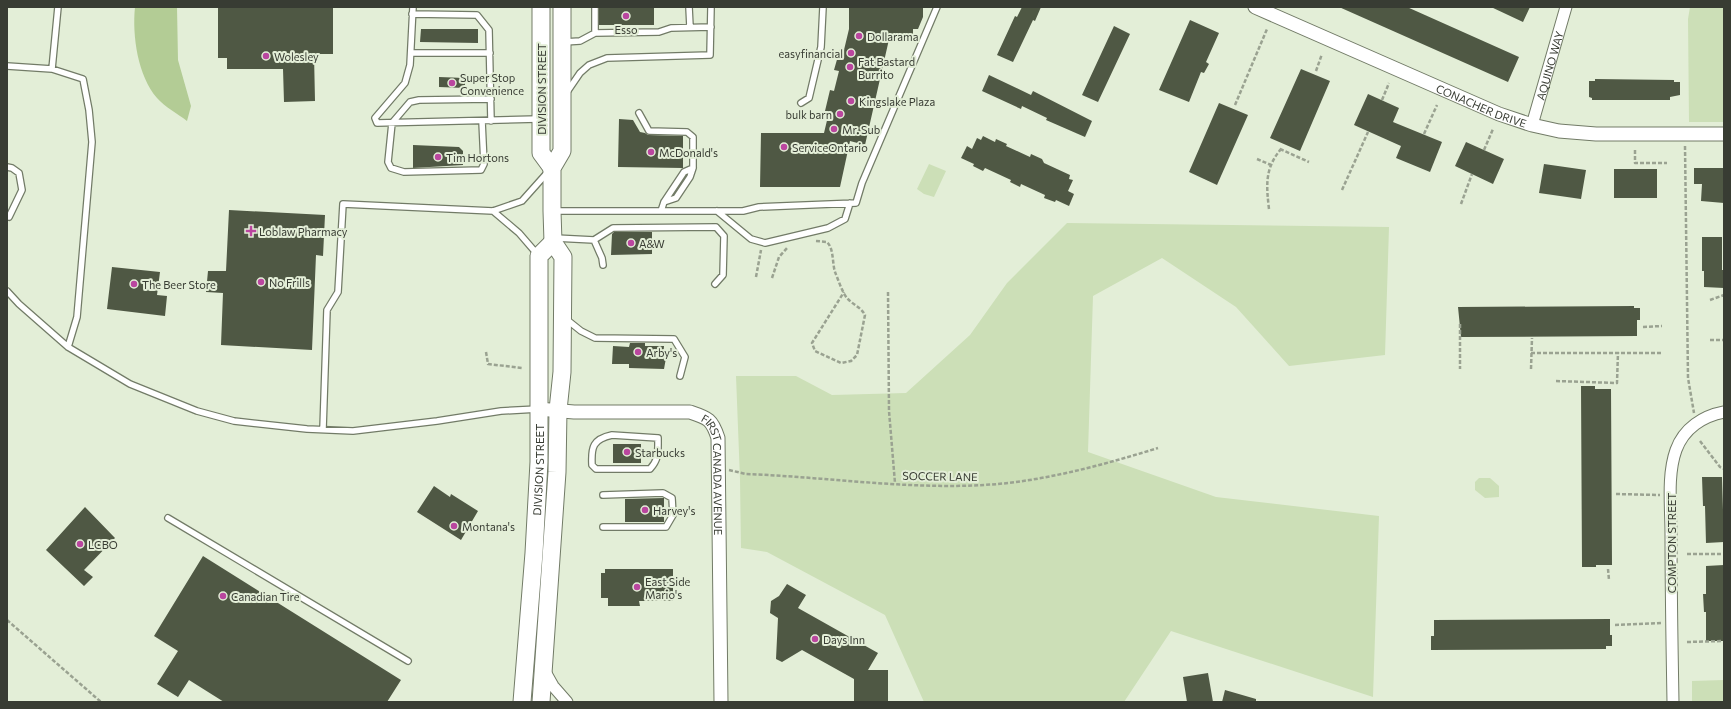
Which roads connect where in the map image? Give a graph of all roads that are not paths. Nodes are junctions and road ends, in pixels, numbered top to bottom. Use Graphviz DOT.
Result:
graph roads {
  1 [pos="58,7"];
  2 [pos="413,7"];
  3 [pos="541,7"];
  4 [pos="562,7"];
  5 [pos="595,7"];
  6 [pos="689,7"];
  7 [pos="711,7"];
  8 [pos="823,7"];
  9 [pos="937,7"];
  10 [pos="1255,7"];
  11 [pos="1566,7"];
  12 [pos="412,14"];
  13 [pos="711,26"];
  14 [pos="690,27"];
  15 [pos="595,33"];
  16 [pos="562,42"];
  17 [pos="411,53"];
  18 [pos="490,53"];
  19 [pos="7,66"];
  20 [pos="52,69"];
  21 [pos="491,99"];
  22 [pos="562,99"];
  23 [pos="801,103"];
  24 [pos="639,113"];
  25 [pos="541,119"];
  26 [pos="482,121"];
  27 [pos="491,121"];
  28 [pos="392,123"];
  29 [pos="1532,124"];
  30 [pos="1724,134"];
  31 [pos="7,167"];
  32 [pos="552,168"];
  33 [pos="850,203"];
  34 [pos="492,211"];
  35 [pos="552,211"];
  36 [pos="661,211"];
  37 [pos="717,211"];
  38 [pos="8,217"];
  39 [pos="553,240"];
  40 [pos="594,240"];
  41 [pos="539,256"];
  42 [pos="604,265"];
  43 [pos="715,284"];
  44 [pos="7,291"];
  45 [pos="562,316"];
  46 [pos="68,348"];
  47 [pos="680,376"];
  48 [pos="538,409"];
  49 [pos="558,410"];
  50 [pos="1724,412"];
  51 [pos="323,429"];
  52 [pos="612,435"];
  53 [pos="603,495"];
  54 [pos="168,518"];
  55 [pos="603,527"];
  56 [pos="408,661"];
  57 [pos="543,668"];
  58 [pos="522,702"];
  59 [pos="541,702"];
  60 [pos="567,702"];
  61 [pos="721,702"];
  62 [pos="1673,702"];
  1 -- 20 [label="lane"];
  2 -- 12 [label="lane"];
  3 -- 25 [label="main road, DIVISION STREET"];
  4 -- 16 [label="main road, DIVISION STREET"];
  5 -- 15 [label="lane"];
  6 -- 14 [label="lane"];
  7 -- 13 [label="lane"];
  8 -- 23 [label="lane"];
  9 -- 33 [label="lane"];
  10 -- 29 [label="street, CONACHER DRIVE"];
  11 -- 29 [label="street, AQUINO WAY"];
  12 -- 17 [label="lane"];
  12 -- 18 [label="lane"];
  13 -- 14 [label="lane"];
  13 -- 22 [label="lane"];
  14 -- 15 [label="lane"];
  15 -- 16 [label="lane"];
  16 -- 22 [label="main road, DIVISION STREET"];
  17 -- 18 [label="lane"];
  17 -- 28 [label="lane"];
  18 -- 21 [label="lane"];
  19 -- 20 [label="lane"];
  20 -- 46 [label="lane"];
  21 -- 27 [label="lane"];
  21 -- 28 [label="lane"];
  22 -- 32 [label="main road, DIVISION STREET"];
  24 -- 36 [label="lane"];
  25 -- 27 [label="lane"];
  25 -- 32 [label="main road, DIVISION STREET"];
  26 -- 27 [label="lane"];
  26 -- 28 [label="lane"];
  26 -- 28 [label="lane"];
  29 -- 30 [label="street, CONACHER DRIVE"];
  31 -- 38 [label="lane"];
  32 -- 34 [label="lane"];
  32 -- 35 [label="main road, DIVISION STREET"];
  33 -- 37 [label="lane"];
  33 -- 37 [label="lane"];
  34 -- 41 [label="lane"];
  34 -- 51 [label="lane"];
  35 -- 36 [label="lane"];
  35 -- 39 [label="main road, DIVISION STREET"];
  36 -- 37 [label="lane"];
  39 -- 40 [label="lane"];
  39 -- 41 [label="main road"];
  39 -- 45 [label="main road, DIVISION STREET"];
  40 -- 42 [label="lane"];
  40 -- 43 [label="lane"];
  41 -- 48 [label="main road, DIVISION STREET"];
  44 -- 46 [label="lane"];
  45 -- 47 [label="lane"];
  45 -- 49 [label="main road, DIVISION STREET"];
  46 -- 51 [label="lane"];
  48 -- 49 [label="street, FIRST CANADA AVENUE"];
  48 -- 51 [label="lane"];
  48 -- 58 [label="main road, DIVISION STREET"];
  49 -- 57 [label="main road, DIVISION STREET"];
  49 -- 61 [label="street, FIRST CANADA AVENUE"];
  50 -- 62 [label="street, COMPTON STREET"];
  52 -- 52 [label="lane"];
  53 -- 55 [label="lane"];
  54 -- 56 [label="lane"];
  57 -- 59 [label="main road, DIVISION STREET"];
  57 -- 60 [label="street"];
}
